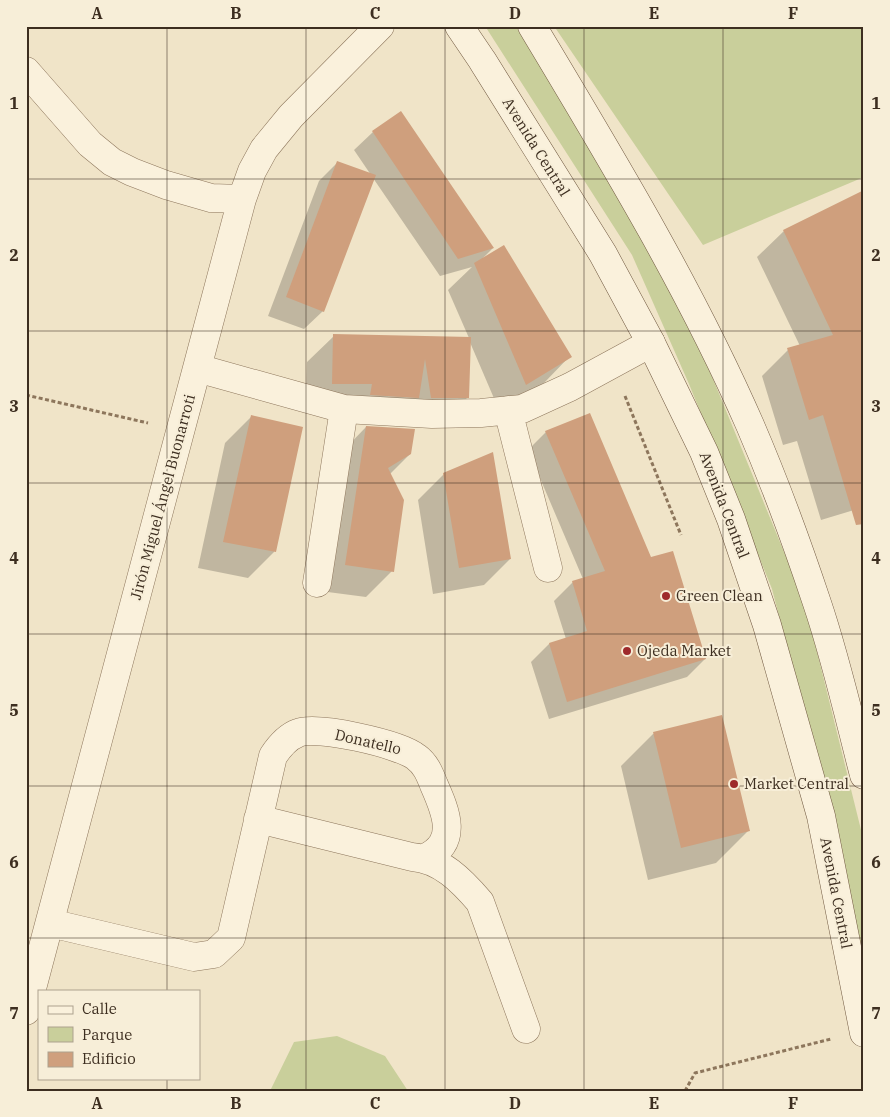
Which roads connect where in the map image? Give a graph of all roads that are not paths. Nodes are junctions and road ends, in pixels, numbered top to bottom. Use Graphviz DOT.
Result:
graph roads {
  1 [pos="380,26"];
  2 [pos="458,26"];
  3 [pos="532,26"];
  4 [pos="26,71"];
  5 [pos="242,200"];
  6 [pos="651,343"];
  7 [pos="197,368"];
  8 [pos="344,409"];
  9 [pos="508,410"];
  10 [pos="548,568"];
  11 [pos="317,583"];
  12 [pos="864,775"];
  13 [pos="258,818"];
  14 [pos="425,858"];
  15 [pos="50,923"];
  16 [pos="26,1011"];
  17 [pos="526,1029"];
  18 [pos="864,1033"];
  1 -- 5 [label="street, Jirón Miguel Ángel Buonarroti"];
  2 -- 6 [label="street, Avenida Central"];
  3 -- 12 [label="street"];
  4 -- 5 [label="street"];
  5 -- 7 [label="street, Jirón Miguel Ángel Buonarroti"];
  6 -- 9 [label="street"];
  6 -- 18 [label="street, Avenida Central"];
  7 -- 8 [label="street"];
  7 -- 15 [label="street, Jirón Miguel Ángel Buonarroti"];
  8 -- 9 [label="street"];
  8 -- 11 [label="street"];
  9 -- 10 [label="street"];
  13 -- 14 [label="street"];
  13 -- 14 [label="street, Donatello"];
  13 -- 15 [label="street, Donatello"];
  14 -- 17 [label="street"];
  15 -- 16 [label="street, Jirón Miguel Ángel Buonarroti"];
}
